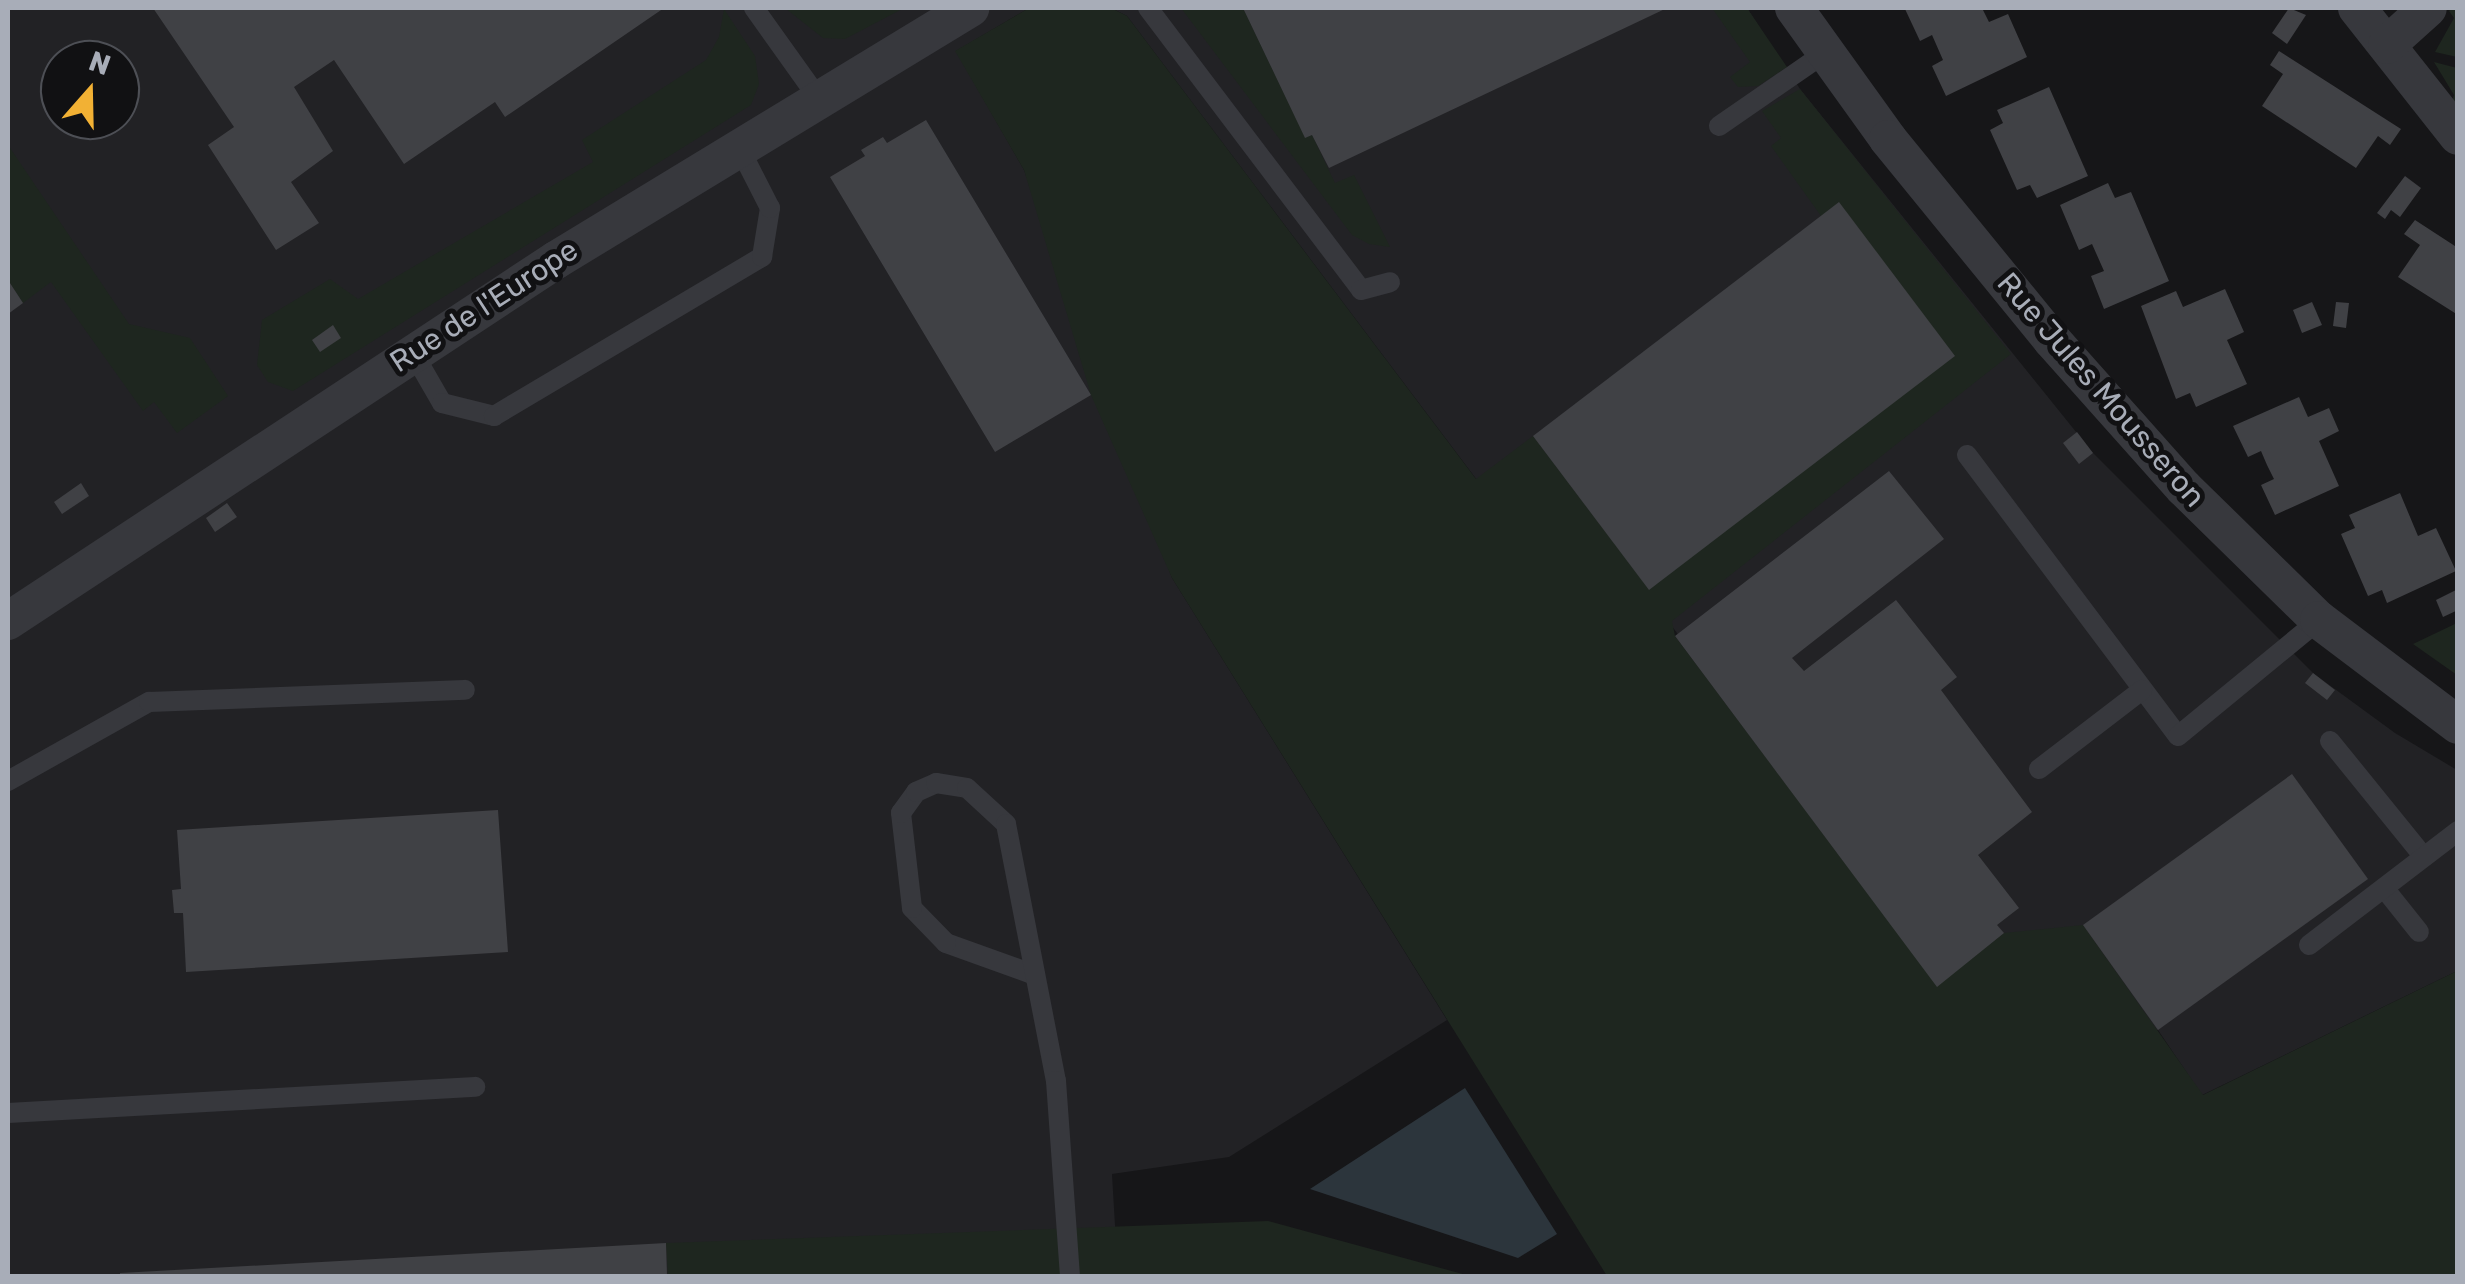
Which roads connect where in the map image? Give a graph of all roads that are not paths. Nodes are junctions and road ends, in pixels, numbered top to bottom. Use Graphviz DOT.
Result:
graph roads {
  1 [pos="754,8"];
  2 [pos="970,8"];
  3 [pos="1148,8"];
  4 [pos="1794,8"];
  5 [pos="2357,8"];
  6 [pos="2428,8"];
  7 [pos="2387,45"];
  8 [pos="1825,53"];
  9 [pos="820,99"];
  10 [pos="1719,126"];
  11 [pos="2458,136"];
  12 [pos="740,148"];
  13 [pos="1390,282"];
  14 [pos="412,351"];
  15 [pos="1967,456"];
  16 [pos="2320,620"];
  17 [pos="8,621"];
  18 [pos="465,690"];
  19 [pos="2142,690"];
  20 [pos="2458,725"];
  21 [pos="2330,741"];
  22 [pos="2039,769"];
  23 [pos="8,781"];
  24 [pos="2458,831"];
  25 [pos="2424,857"];
  26 [pos="2384,888"];
  27 [pos="2418,932"];
  28 [pos="2309,945"];
  29 [pos="1035,975"];
  30 [pos="475,1088"];
  31 [pos="8,1113"];
  32 [pos="1070,1276"];
  1 -- 9 [label="lane"];
  2 -- 9 [label="street, Rue de l'Europe"];
  3 -- 13 [label="lane"];
  4 -- 8 [label="street, Rue Jules Mousseron"];
  5 -- 7 [label="street"];
  6 -- 7 [label="street"];
  7 -- 11 [label="street"];
  8 -- 10 [label="lane"];
  8 -- 16 [label="street, Rue Jules Mousseron"];
  9 -- 12 [label="street, Rue de l'Europe"];
  12 -- 14 [label="street, Rue de l'Europe"];
  12 -- 14 [label="lane"];
  14 -- 17 [label="street, Rue de l'Europe"];
  15 -- 19 [label="lane"];
  16 -- 19 [label="lane"];
  16 -- 20 [label="street, Rue Jules Mousseron"];
  18 -- 23 [label="lane"];
  19 -- 22 [label="lane"];
  21 -- 25 [label="lane"];
  24 -- 25 [label="lane"];
  25 -- 26 [label="lane"];
  26 -- 27 [label="lane"];
  26 -- 28 [label="lane"];
  29 -- 29 [label="lane"];
  29 -- 32 [label="lane"];
  30 -- 31 [label="lane"];
}
